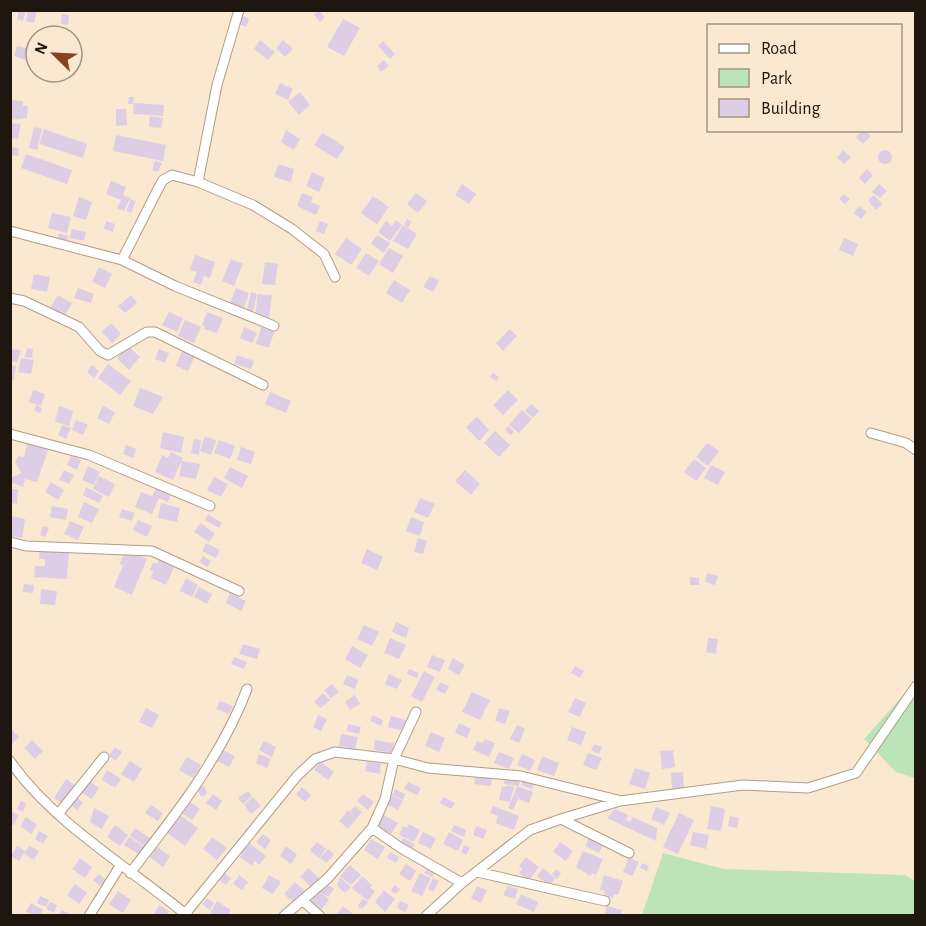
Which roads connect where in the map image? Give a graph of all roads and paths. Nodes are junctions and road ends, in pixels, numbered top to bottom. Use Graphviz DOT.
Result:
graph roads {
  1 [pos="239,10"];
  2 [pos="198,182"];
  3 [pos="10,231"];
  4 [pos="122,260"];
  5 [pos="335,277"];
  6 [pos="10,298"];
  7 [pos="273,326"];
  8 [pos="263,385"];
  9 [pos="871,433"];
  10 [pos="10,434"];
  11 [pos="915,450"];
  12 [pos="210,506"];
  13 [pos="10,542"];
  14 [pos="239,591"];
  15 [pos="915,686"];
  16 [pos="247,689"];
  17 [pos="416,712"];
  18 [pos="104,757"];
  19 [pos="394,759"];
  20 [pos="10,761"];
  21 [pos="620,801"];
  22 [pos="59,813"];
  23 [pos="561,819"];
  24 [pos="372,828"];
  25 [pos="629,853"];
  26 [pos="120,866"];
  27 [pos="477,872"];
  28 [pos="130,873"];
  29 [pos="462,883"];
  30 [pos="302,900"];
  31 [pos="605,901"];
  32 [pos="181,913"];
  33 [pos="89,915"];
  34 [pos="284,915"];
  35 [pos="321,915"];
  36 [pos="426,915"];
  1 -- 2 [label="street"];
  2 -- 4 [label="street"];
  2 -- 5 [label="street"];
  3 -- 4 [label="street"];
  4 -- 7 [label="street"];
  6 -- 8 [label="street"];
  9 -- 11 [label="street"];
  10 -- 12 [label="street"];
  13 -- 14 [label="street"];
  15 -- 21 [label="street"];
  16 -- 28 [label="street"];
  17 -- 19 [label="street"];
  18 -- 22 [label="street"];
  19 -- 21 [label="street"];
  19 -- 24 [label="street"];
  19 -- 32 [label="street"];
  20 -- 22 [label="street"];
  21 -- 23 [label="street"];
  22 -- 26 [label="street"];
  23 -- 25 [label="street"];
  23 -- 27 [label="street"];
  24 -- 29 [label="street"];
  24 -- 30 [label="street"];
  26 -- 28 [label="street"];
  26 -- 33 [label="street"];
  27 -- 29 [label="street"];
  27 -- 31 [label="street"];
  28 -- 32 [label="street"];
  29 -- 36 [label="street"];
  30 -- 34 [label="street"];
  30 -- 35 [label="street"];
}
